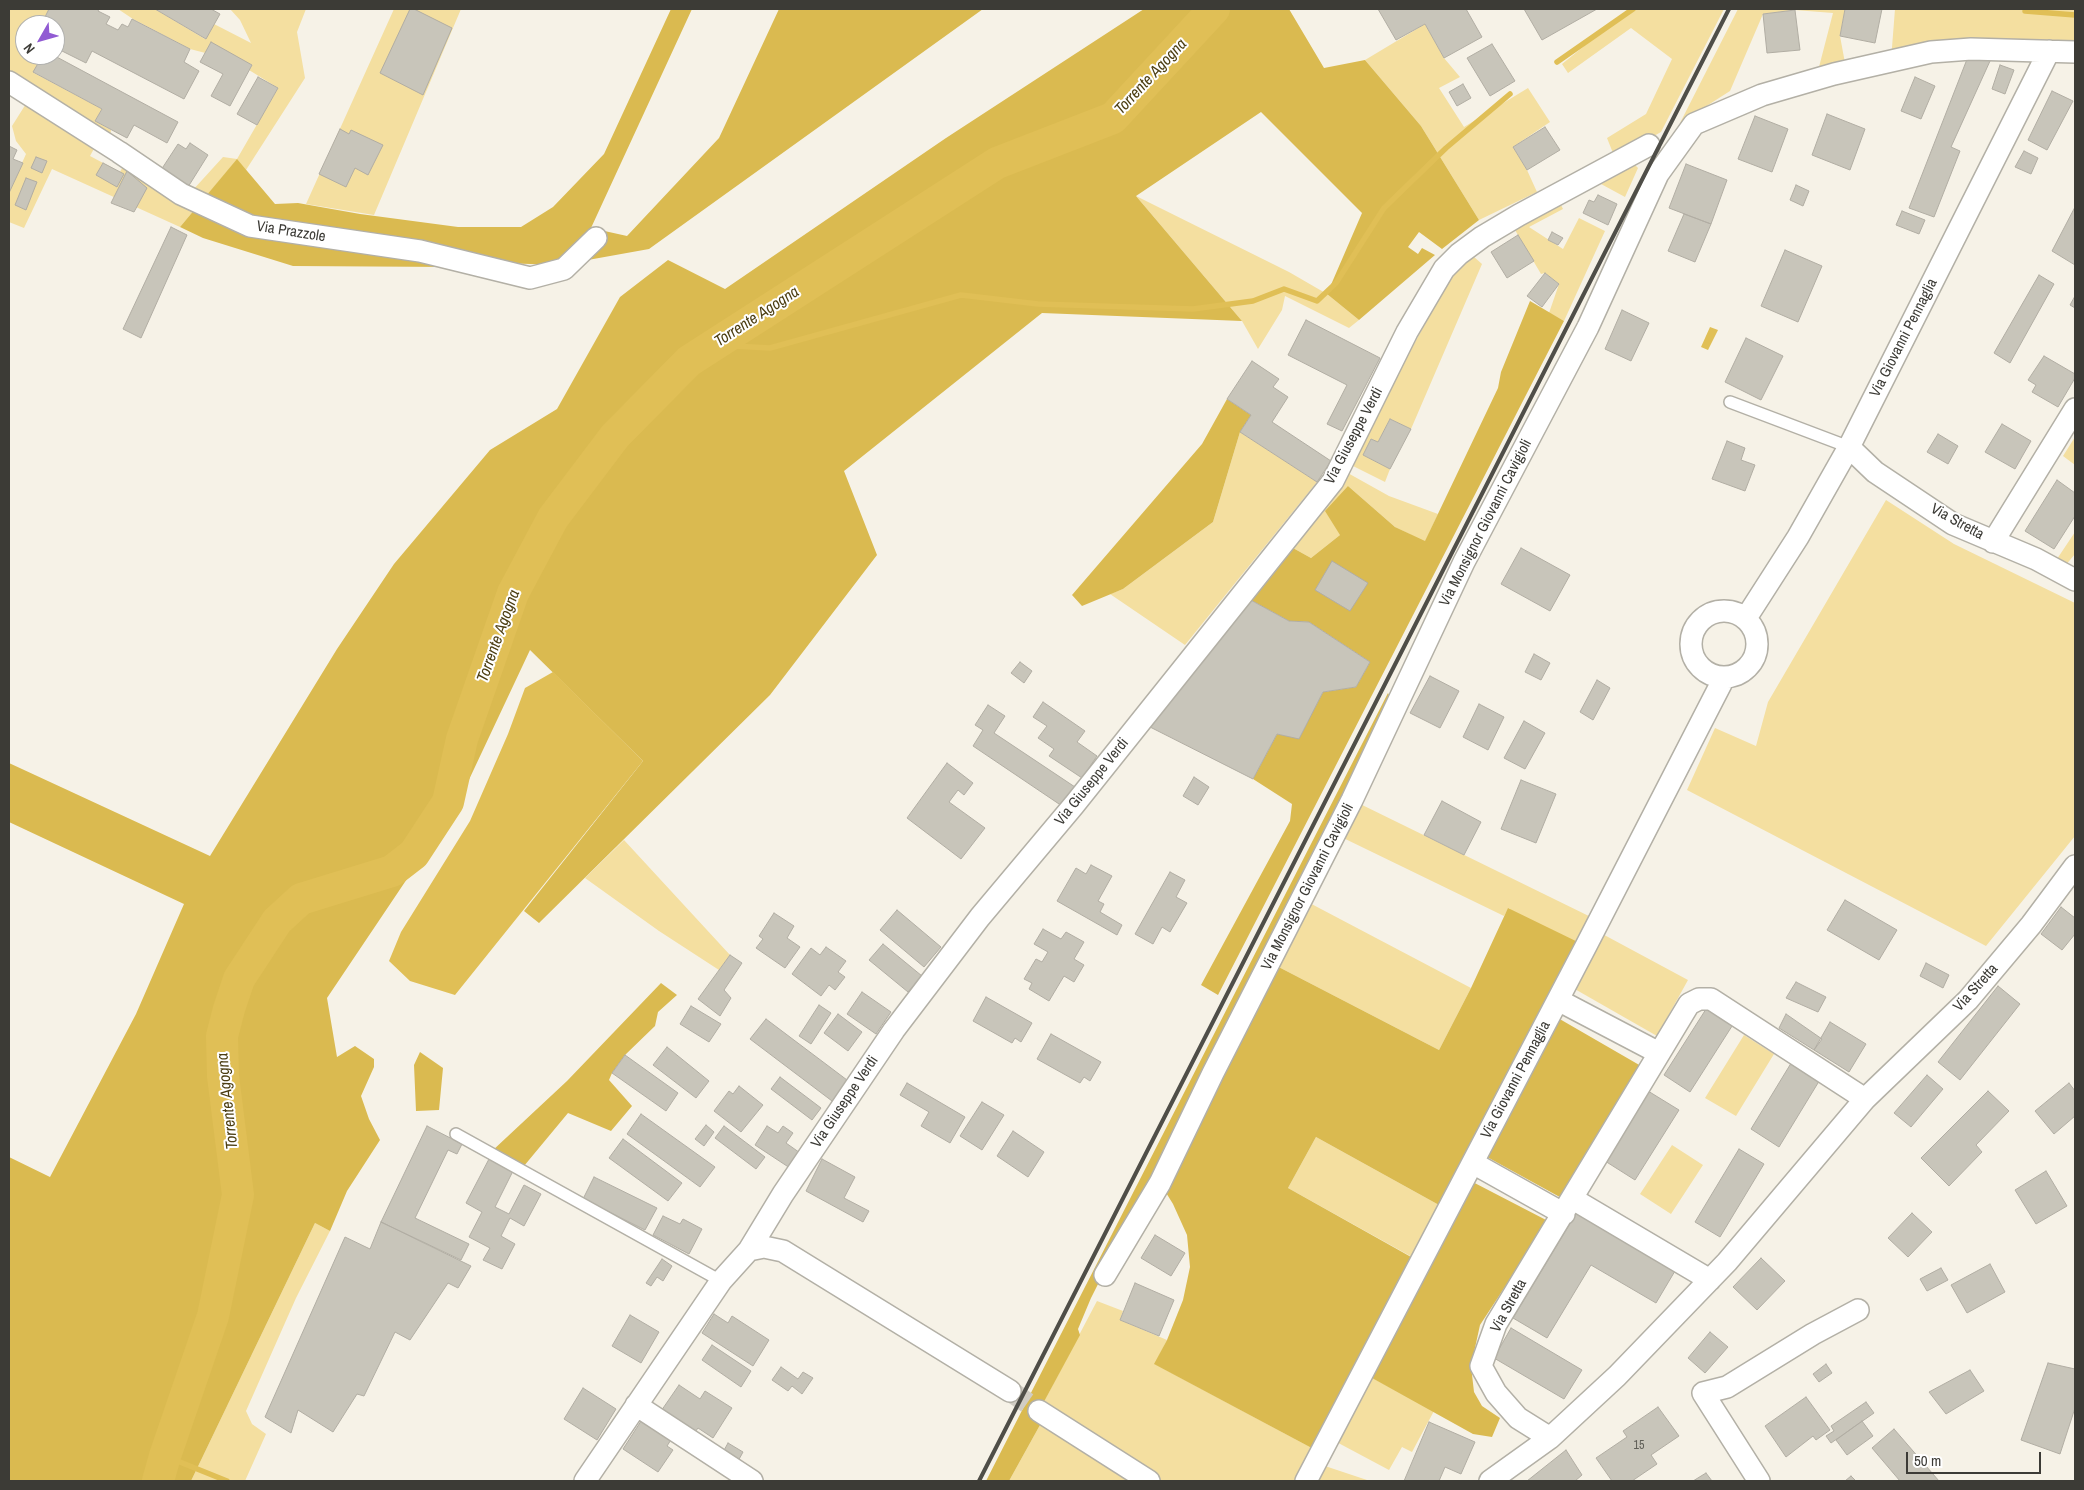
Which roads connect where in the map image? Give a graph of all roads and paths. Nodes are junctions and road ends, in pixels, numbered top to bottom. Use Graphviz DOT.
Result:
graph roads {
  1 [pos="2049,51"];
  2 [pos="2075,52"];
  3 [pos="9,82"];
  4 [pos="1649,146"];
  5 [pos="596,238"];
  6 [pos="1730,402"];
  7 [pos="2075,409"];
  8 [pos="1849,448"];
  9 [pos="1993,542"];
  10 [pos="2075,580"];
  11 [pos="1746,618"];
  12 [pos="1724,678"];
  13 [pos="2075,866"];
  14 [pos="1558,1000"];
  15 [pos="1659,1053"];
  16 [pos="1865,1099"];
  17 [pos="456,1134"];
  18 [pos="1472,1163"];
  19 [pos="1569,1206"];
  20 [pos="749,1250"];
  21 [pos="1105,1276"];
  22 [pos="1710,1280"];
  23 [pos="721,1281"];
  24 [pos="1858,1310"];
  25 [pos="1010,1391"];
  26 [pos="636,1405"];
  27 [pos="1042,1414"];
  28 [pos="1550,1438"];
  29 [pos="585,1481"];
  30 [pos="752,1481"];
  31 [pos="1149,1481"];
  32 [pos="1306,1481"];
  33 [pos="1490,1481"];
  34 [pos="1759,1481"];
  1 -- 2 [label="street, Via Monsignor Giovanni Cavigioli"];
  1 -- 8 [label="street, Via Giovanni Pennaglia"];
  1 -- 21 [label="street, Via Monsignor Giovanni Cavigioli"];
  3 -- 5 [label="street, Via Prazzole"];
  4 -- 20 [label="street, Via Giuseppe Verdi"];
  6 -- 8 [label="lane"];
  7 -- 9 [label="street"];
  8 -- 9 [label="street, Via Stretta"];
  8 -- 11 [label="street, Via Giovanni Pennaglia"];
  9 -- 10 [label="street, Via Stretta"];
  11 -- 12 [label="street"];
  11 -- 12 [label="street"];
  12 -- 14 [label="street, Via Giovanni Pennaglia"];
  13 -- 16 [label="street, Via Stretta"];
  14 -- 15 [label="street"];
  14 -- 18 [label="street, Via Giovanni Pennaglia"];
  15 -- 16 [label="street, Via Stretta"];
  15 -- 19 [label="street, Via Stretta"];
  16 -- 22 [label="street, Via Stretta"];
  17 -- 23 [label="lane"];
  18 -- 19 [label="street"];
  18 -- 32 [label="street, Via Giovanni Pennaglia"];
  19 -- 22 [label="street"];
  19 -- 28 [label="street, Via Stretta"];
  20 -- 23 [label="street, Via Giuseppe Verdi"];
  20 -- 25 [label="street"];
  22 -- 28 [label="street, Via Stretta"];
  23 -- 26 [label="street, Via Giuseppe Verdi"];
  24 -- 34 [label="street"];
  26 -- 29 [label="street, Via Giuseppe Verdi"];
  26 -- 30 [label="street"];
  27 -- 31 [label="street"];
  28 -- 33 [label="street, Via Stretta"];
}
